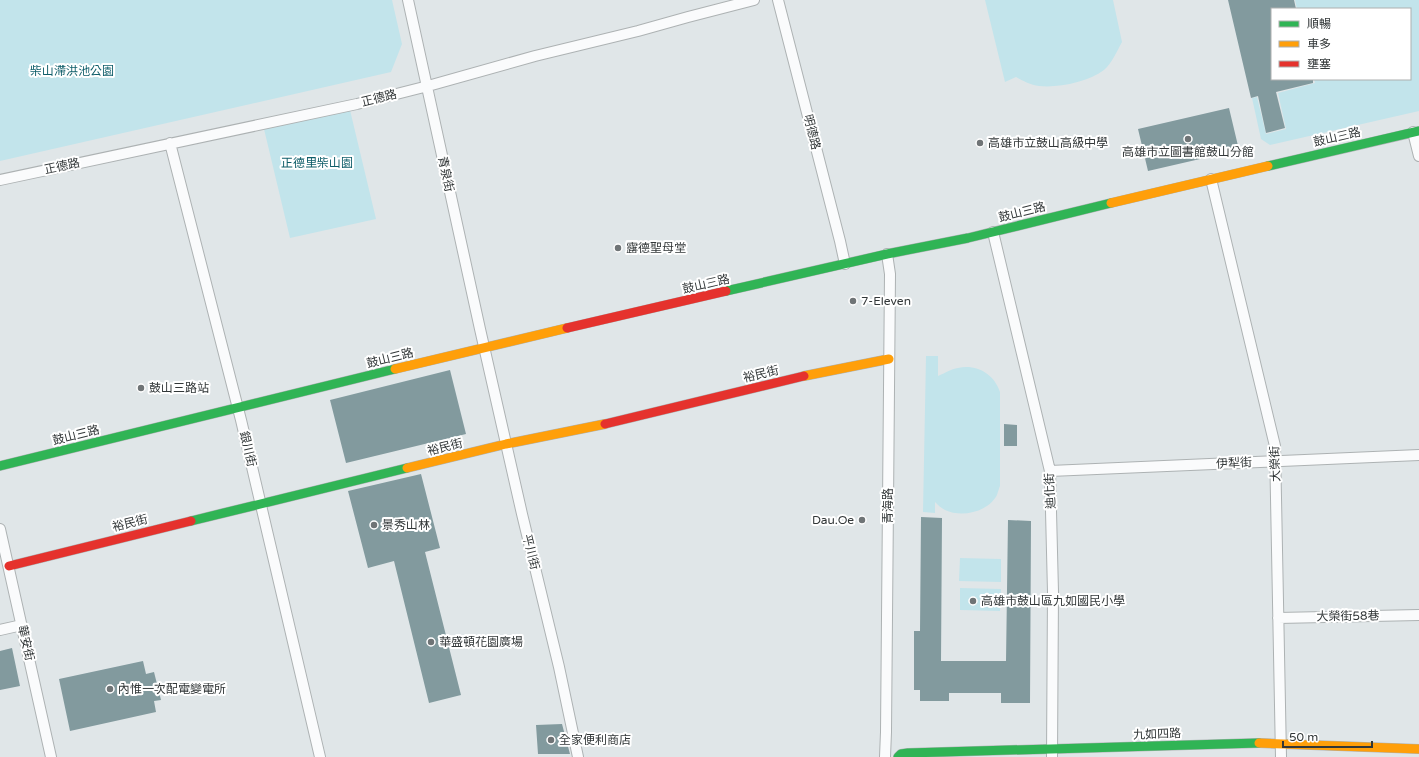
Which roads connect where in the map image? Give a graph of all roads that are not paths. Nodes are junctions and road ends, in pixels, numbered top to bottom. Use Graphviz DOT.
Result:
graph roads {
  1 [pos="408,0"];
  2 [pos="754,0"];
  3 [pos="778,0"];
  4 [pos="428,86"];
  5 [pos="1416,131"];
  6 [pos="170,143"];
  7 [pos="1419,156"];
  8 [pos="1211,179"];
  9 [pos="0,180"];
  10 [pos="993,232"];
  11 [pos="887,254"];
  12 [pos="844,264"];
  13 [pos="484,347"];
  14 [pos="889,359"];
  15 [pos="238,408"];
  16 [pos="506,444"];
  17 [pos="1419,455"];
  18 [pos="1275,461"];
  19 [pos="0,466"];
  20 [pos="1050,471"];
  21 [pos="261,503"];
  22 [pos="0,529"];
  23 [pos="9,566"];
  24 [pos="1419,615"];
  25 [pos="1278,618"];
  26 [pos="22,625"];
  27 [pos="0,630"];
  28 [pos="1281,744"];
  29 [pos="1419,749"];
  30 [pos="1052,753"];
  31 [pos="51,757"];
  32 [pos="320,757"];
  33 [pos="578,757"];
  34 [pos="885,757"];
  35 [pos="898,757"];
  36 [pos="1281,757"];
  1 -- 4 [label="street, 青泉街"];
  2 -- 4 [label="street, 正德路"];
  3 -- 12 [label="street, 明德路"];
  4 -- 6 [label="street, 正德路"];
  4 -- 13 [label="street, 青泉街"];
  5 -- 7 [label="street"];
  5 -- 8 [label="street, 鼓山三路"];
  6 -- 9 [label="street, 正德路"];
  6 -- 15 [label="street, 銀川街"];
  8 -- 10 [label="street, 鼓山三路"];
  8 -- 18 [label="street, 大榮街"];
  10 -- 11 [label="street, 鼓山三路"];
  10 -- 20 [label="street, 迪化街"];
  11 -- 12 [label="street, 鼓山三路"];
  11 -- 14 [label="street, 青海路"];
  12 -- 13 [label="street, 鼓山三路"];
  13 -- 15 [label="street, 鼓山三路"];
  13 -- 16 [label="street, 平川街"];
  14 -- 16 [label="street, 裕民街"];
  14 -- 34 [label="street, 青海路"];
  15 -- 19 [label="street, 鼓山三路"];
  15 -- 21 [label="street, 銀川街"];
  16 -- 21 [label="street, 裕民街"];
  16 -- 33 [label="street, 平川街"];
  17 -- 18 [label="street, 伊犁街"];
  18 -- 20 [label="street, 伊犁街"];
  18 -- 25 [label="street, 大榮街"];
  20 -- 30 [label="street, 迪化街"];
  21 -- 23 [label="street, 裕民街"];
  21 -- 32 [label="street, 銀川街"];
  22 -- 23 [label="street, 華安街"];
  23 -- 26 [label="street, 華安街"];
  24 -- 25 [label="street, 大榮街58巷"];
  25 -- 28 [label="street, 大榮街"];
  26 -- 27 [label="street"];
  26 -- 31 [label="street, 華安街"];
  28 -- 29 [label="street, 九如四路"];
  28 -- 30 [label="street, 九如四路"];
  28 -- 36 [label="street, 大榮街"];
  30 -- 35 [label="street, 九如四路"];
}
